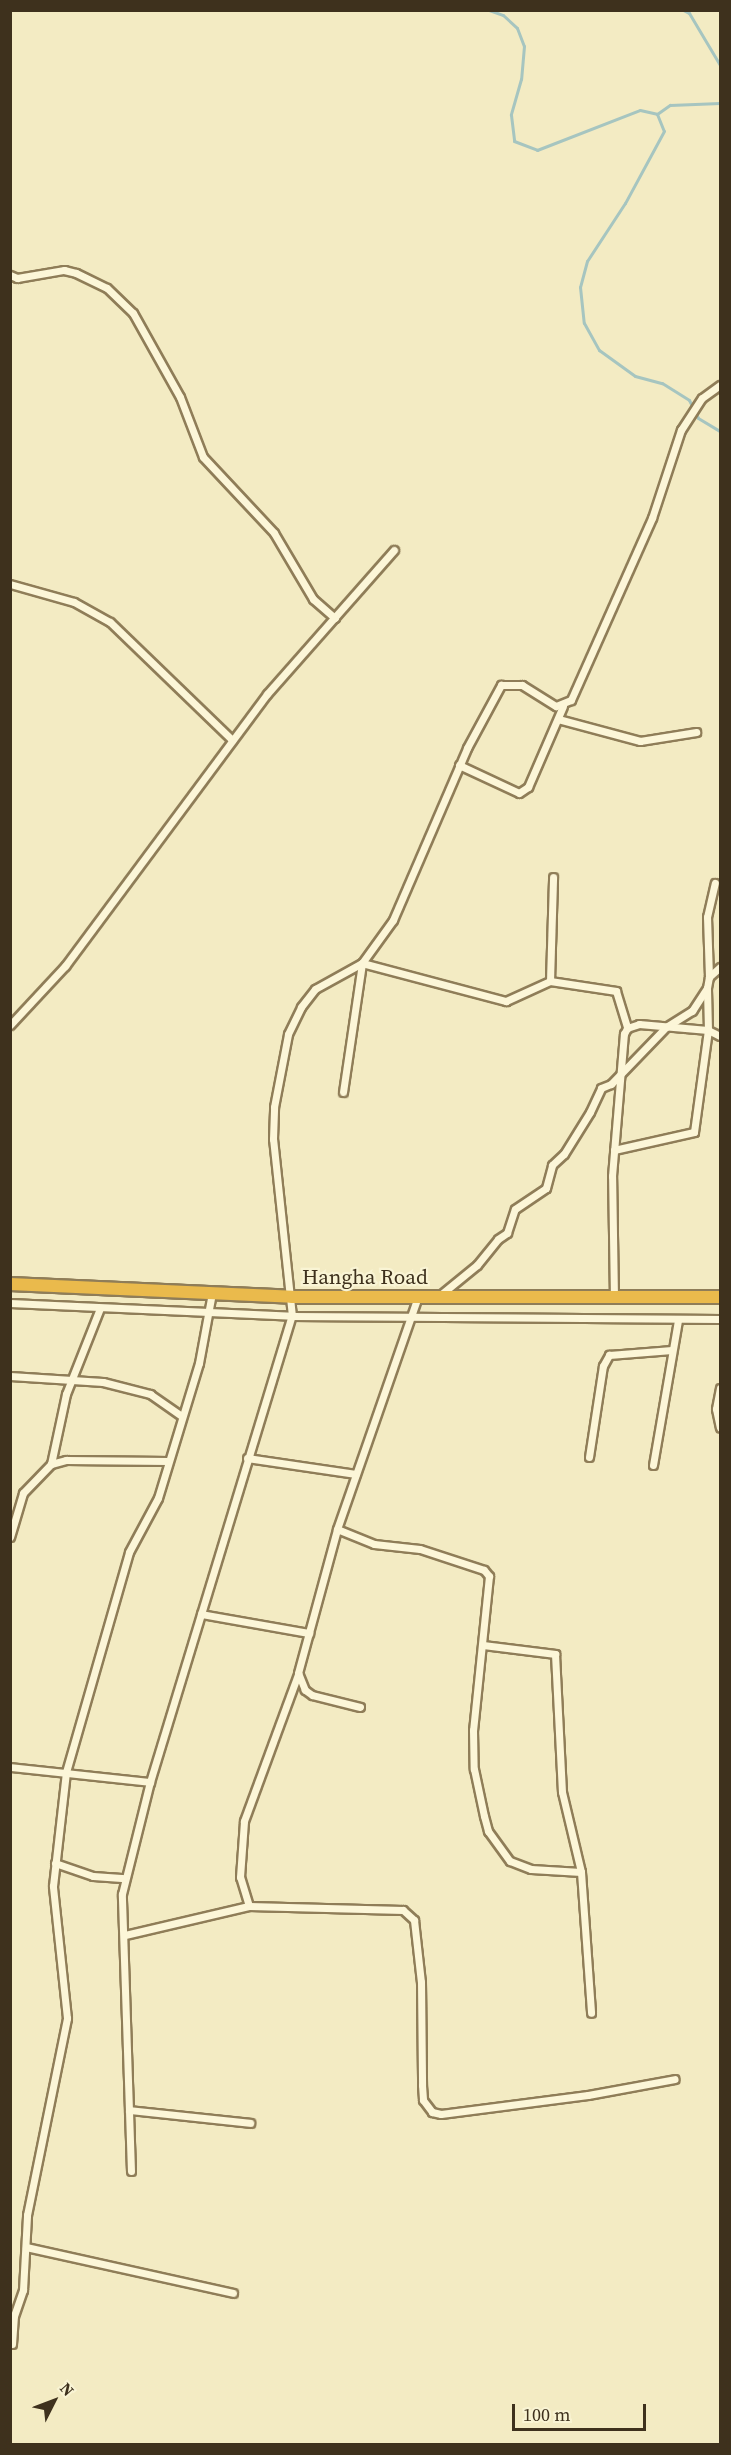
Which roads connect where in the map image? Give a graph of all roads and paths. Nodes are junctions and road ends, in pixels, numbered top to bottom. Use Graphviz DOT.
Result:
graph roads {
  1 [pos="10,275"];
  2 [pos="720,385"];
  3 [pos="394,550"];
  4 [pos="10,584"];
  5 [pos="335,618"];
  6 [pos="563,706"];
  7 [pos="558,718"];
  8 [pos="696,732"];
  9 [pos="232,740"];
  10 [pos="459,765"];
  11 [pos="553,877"];
  12 [pos="715,883"];
  13 [pos="362,963"];
  14 [pos="720,967"];
  15 [pos="709,977"];
  16 [pos="550,981"];
  17 [pos="707,988"];
  18 [pos="10,1025"];
  19 [pos="666,1027"];
  20 [pos="627,1028"];
  21 [pos="708,1030"];
  22 [pos="720,1036"];
  23 [pos="622,1073"];
  24 [pos="343,1092"];
  25 [pos="614,1150"];
  26 [pos="10,1284"];
  27 [pos="212,1293"];
  28 [pos="418,1296"];
  29 [pos="439,1296"];
  30 [pos="291,1297"];
  31 [pos="720,1297"];
  32 [pos="614,1298"];
  33 [pos="10,1303"];
  34 [pos="100,1308"];
  35 [pos="210,1311"];
  36 [pos="412,1315"];
  37 [pos="292,1316"];
  38 [pos="720,1319"];
  39 [pos="678,1320"];
  40 [pos="672,1350"];
  41 [pos="10,1376"];
  42 [pos="72,1380"];
  43 [pos="720,1388"];
  44 [pos="180,1415"];
  45 [pos="720,1428"];
  46 [pos="589,1457"];
  47 [pos="247,1458"];
  48 [pos="168,1461"];
  49 [pos="51,1464"];
  50 [pos="653,1465"];
  51 [pos="356,1474"];
  52 [pos="337,1529"];
  53 [pos="10,1537"];
  54 [pos="201,1614"];
  55 [pos="309,1633"];
  56 [pos="483,1645"];
  57 [pos="298,1672"];
  58 [pos="360,1707"];
  59 [pos="10,1767"];
  60 [pos="66,1772"];
  61 [pos="150,1782"];
  62 [pos="55,1863"];
  63 [pos="581,1872"];
  64 [pos="125,1878"];
  65 [pos="249,1906"];
  66 [pos="125,1935"];
  67 [pos="591,2013"];
  68 [pos="675,2079"];
  69 [pos="129,2110"];
  70 [pos="250,2123"];
  71 [pos="131,2171"];
  72 [pos="26,2247"];
  73 [pos="233,2293"];
  74 [pos="12,2344"];
  1 -- 5 [label="street"];
  2 -- 6 [label="street"];
  3 -- 5 [label="street"];
  4 -- 9 [label="street"];
  5 -- 9 [label="street"];
  6 -- 7 [label="street"];
  6 -- 10 [label="street"];
  7 -- 8 [label="street"];
  7 -- 10 [label="street"];
  9 -- 18 [label="street"];
  10 -- 13 [label="street"];
  11 -- 16 [label="street"];
  12 -- 15 [label="street"];
  13 -- 16 [label="street"];
  13 -- 24 [label="street"];
  13 -- 30 [label="street"];
  14 -- 15 [label="street"];
  15 -- 17 [label="street"];
  16 -- 20 [label="street"];
  17 -- 19 [label="street"];
  17 -- 21 [label="street"];
  19 -- 20 [label="street"];
  19 -- 21 [label="street"];
  19 -- 23 [label="street"];
  20 -- 23 [label="street"];
  21 -- 22 [label="street"];
  21 -- 25 [label="street"];
  23 -- 25 [label="street"];
  23 -- 29 [label="street"];
  25 -- 32 [label="street"];
  26 -- 27 [label="highway, Hangha Road"];
  27 -- 30 [label="highway, Hangha Road"];
  27 -- 35 [label="street"];
  28 -- 29 [label="highway, Hangha Road"];
  28 -- 30 [label="highway, Hangha Road"];
  28 -- 36 [label="street"];
  29 -- 32 [label="highway, Hangha Road"];
  30 -- 37 [label="street"];
  31 -- 32 [label="highway, Hangha Road"];
  33 -- 34 [label="street"];
  34 -- 35 [label="street"];
  34 -- 42 [label="street"];
  35 -- 37 [label="street"];
  35 -- 44 [label="street"];
  36 -- 37 [label="street"];
  36 -- 39 [label="street"];
  36 -- 51 [label="street"];
  37 -- 47 [label="street"];
  38 -- 39 [label="street"];
  39 -- 40 [label="street"];
  40 -- 46 [label="street"];
  40 -- 50 [label="street"];
  41 -- 42 [label="street"];
  42 -- 44 [label="street"];
  42 -- 49 [label="street"];
  43 -- 45 [label="street"];
  44 -- 48 [label="street"];
  47 -- 51 [label="street"];
  47 -- 54 [label="street"];
  48 -- 49 [label="street"];
  48 -- 60 [label="street"];
  49 -- 53 [label="street"];
  51 -- 52 [label="street"];
  52 -- 55 [label="street"];
  52 -- 56 [label="street"];
  54 -- 55 [label="street"];
  54 -- 61 [label="street"];
  55 -- 57 [label="street"];
  56 -- 63 [label="street"];
  56 -- 63 [label="street"];
  57 -- 58 [label="street"];
  57 -- 65 [label="street"];
  59 -- 60 [label="street"];
  60 -- 61 [label="street"];
  60 -- 62 [label="street"];
  61 -- 64 [label="street"];
  62 -- 64 [label="street"];
  62 -- 72 [label="street"];
  63 -- 67 [label="street"];
  64 -- 66 [label="street"];
  65 -- 66 [label="street"];
  65 -- 68 [label="street"];
  66 -- 69 [label="street"];
  69 -- 70 [label="street"];
  69 -- 71 [label="street"];
  72 -- 73 [label="street"];
  72 -- 74 [label="street"];
}
